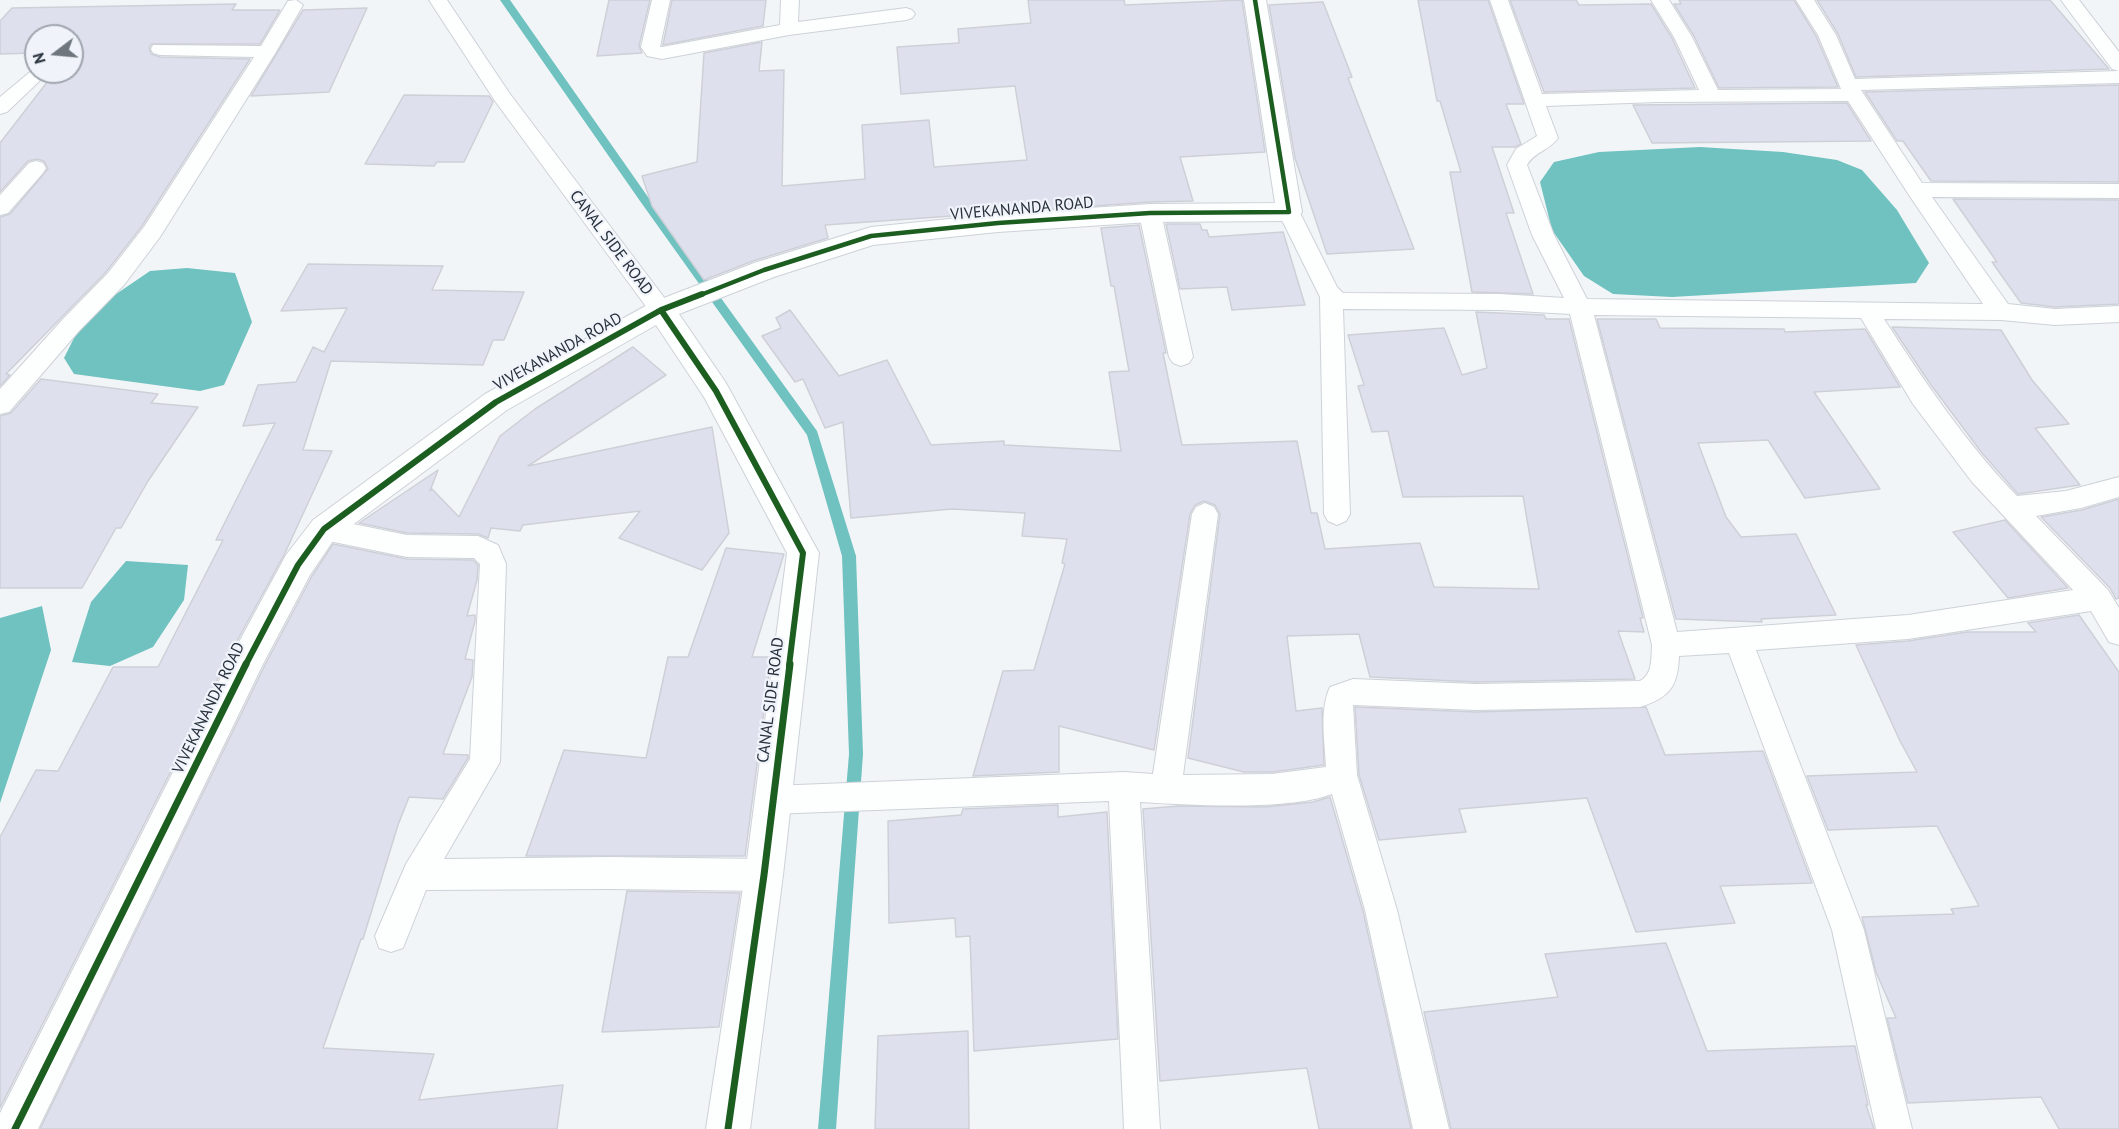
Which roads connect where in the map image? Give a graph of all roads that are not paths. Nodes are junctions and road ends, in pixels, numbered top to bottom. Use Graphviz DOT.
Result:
graph roads {
  1 [pos="438,0"];
  2 [pos="661,0"];
  3 [pos="790,0"];
  4 [pos="1255,0"];
  5 [pos="1499,0"];
  6 [pos="1660,0"];
  7 [pos="1805,0"];
  8 [pos="2070,0"];
  9 [pos="294,5"];
  10 [pos="906,14"];
  11 [pos="789,29"];
  12 [pos="160,49"];
  13 [pos="267,52"];
  14 [pos="2119,65"];
  15 [pos="2119,76"];
  16 [pos="26,84"];
  17 [pos="1851,90"];
  18 [pos="1712,97"];
  19 [pos="1535,100"];
  20 [pos="0,108"];
  21 [pos="36,168"];
  22 [pos="1917,190"];
  23 [pos="2119,191"];
  24 [pos="0,208"];
  25 [pos="1289,212"];
  26 [pos="1150,213"];
  27 [pos="1331,297"];
  28 [pos="1580,306"];
  29 [pos="668,307"];
  30 [pos="1867,310"];
  31 [pos="2001,312"];
  32 [pos="2119,314"];
  33 [pos="1181,357"];
  34 [pos="0,405"];
  35 [pos="2119,487"];
  36 [pos="2012,506"];
  37 [pos="1205,514"];
  38 [pos="1337,514"];
  39 [pos="324,529"];
  40 [pos="2098,598"];
  41 [pos="2119,633"];
  42 [pos="1738,639"];
  43 [pos="1666,645"];
  44 [pos="1342,775"];
  45 [pos="1124,786"];
  46 [pos="1166,790"];
  47 [pos="772,800"];
  48 [pos="417,874"];
  49 [pos="764,875"];
  50 [pos="391,936"];
  51 [pos="15,1129"];
  52 [pos="728,1129"];
  53 [pos="1142,1129"];
  54 [pos="1431,1129"];
  55 [pos="1894,1129"];
  1 -- 29 [label="lane, CANAL SIDE ROAD"];
  2 -- 11 [label="lane"];
  3 -- 11 [label="lane"];
  4 -- 25 [label="street"];
  5 -- 19 [label="lane"];
  6 -- 18 [label="lane"];
  7 -- 17 [label="lane"];
  8 -- 14 [label="lane"];
  9 -- 13 [label="lane"];
  10 -- 11 [label="lane"];
  12 -- 13 [label="lane"];
  13 -- 34 [label="lane"];
  15 -- 17 [label="lane"];
  16 -- 20 [label="lane"];
  17 -- 18 [label="lane"];
  17 -- 22 [label="lane"];
  18 -- 19 [label="lane"];
  19 -- 28 [label="lane"];
  21 -- 24 [label="lane"];
  22 -- 23 [label="lane"];
  22 -- 31 [label="lane"];
  25 -- 26 [label="street, VIVEKANANDA ROAD"];
  25 -- 27 [label="lane"];
  26 -- 29 [label="street, VIVEKANANDA ROAD"];
  26 -- 33 [label="lane"];
  27 -- 28 [label="lane"];
  27 -- 38 [label="lane"];
  28 -- 30 [label="lane"];
  28 -- 43 [label="lane"];
  29 -- 39 [label="street, VIVEKANANDA ROAD"];
  29 -- 47 [label="street, CANAL SIDE ROAD"];
  30 -- 31 [label="lane"];
  30 -- 36 [label="lane"];
  31 -- 32 [label="lane"];
  35 -- 36 [label="lane"];
  36 -- 40 [label="lane"];
  37 -- 46 [label="lane"];
  39 -- 48 [label="lane"];
  39 -- 51 [label="street, VIVEKANANDA ROAD"];
  40 -- 41 [label="lane"];
  40 -- 42 [label="lane"];
  42 -- 43 [label="lane"];
  42 -- 55 [label="lane"];
  43 -- 44 [label="lane"];
  44 -- 46 [label="lane"];
  44 -- 54 [label="lane"];
  45 -- 46 [label="lane"];
  45 -- 47 [label="lane"];
  45 -- 53 [label="lane"];
  47 -- 49 [label="street, CANAL SIDE ROAD"];
  48 -- 49 [label="lane"];
  48 -- 50 [label="lane"];
  49 -- 52 [label="street, CANAL SIDE ROAD"];
}
